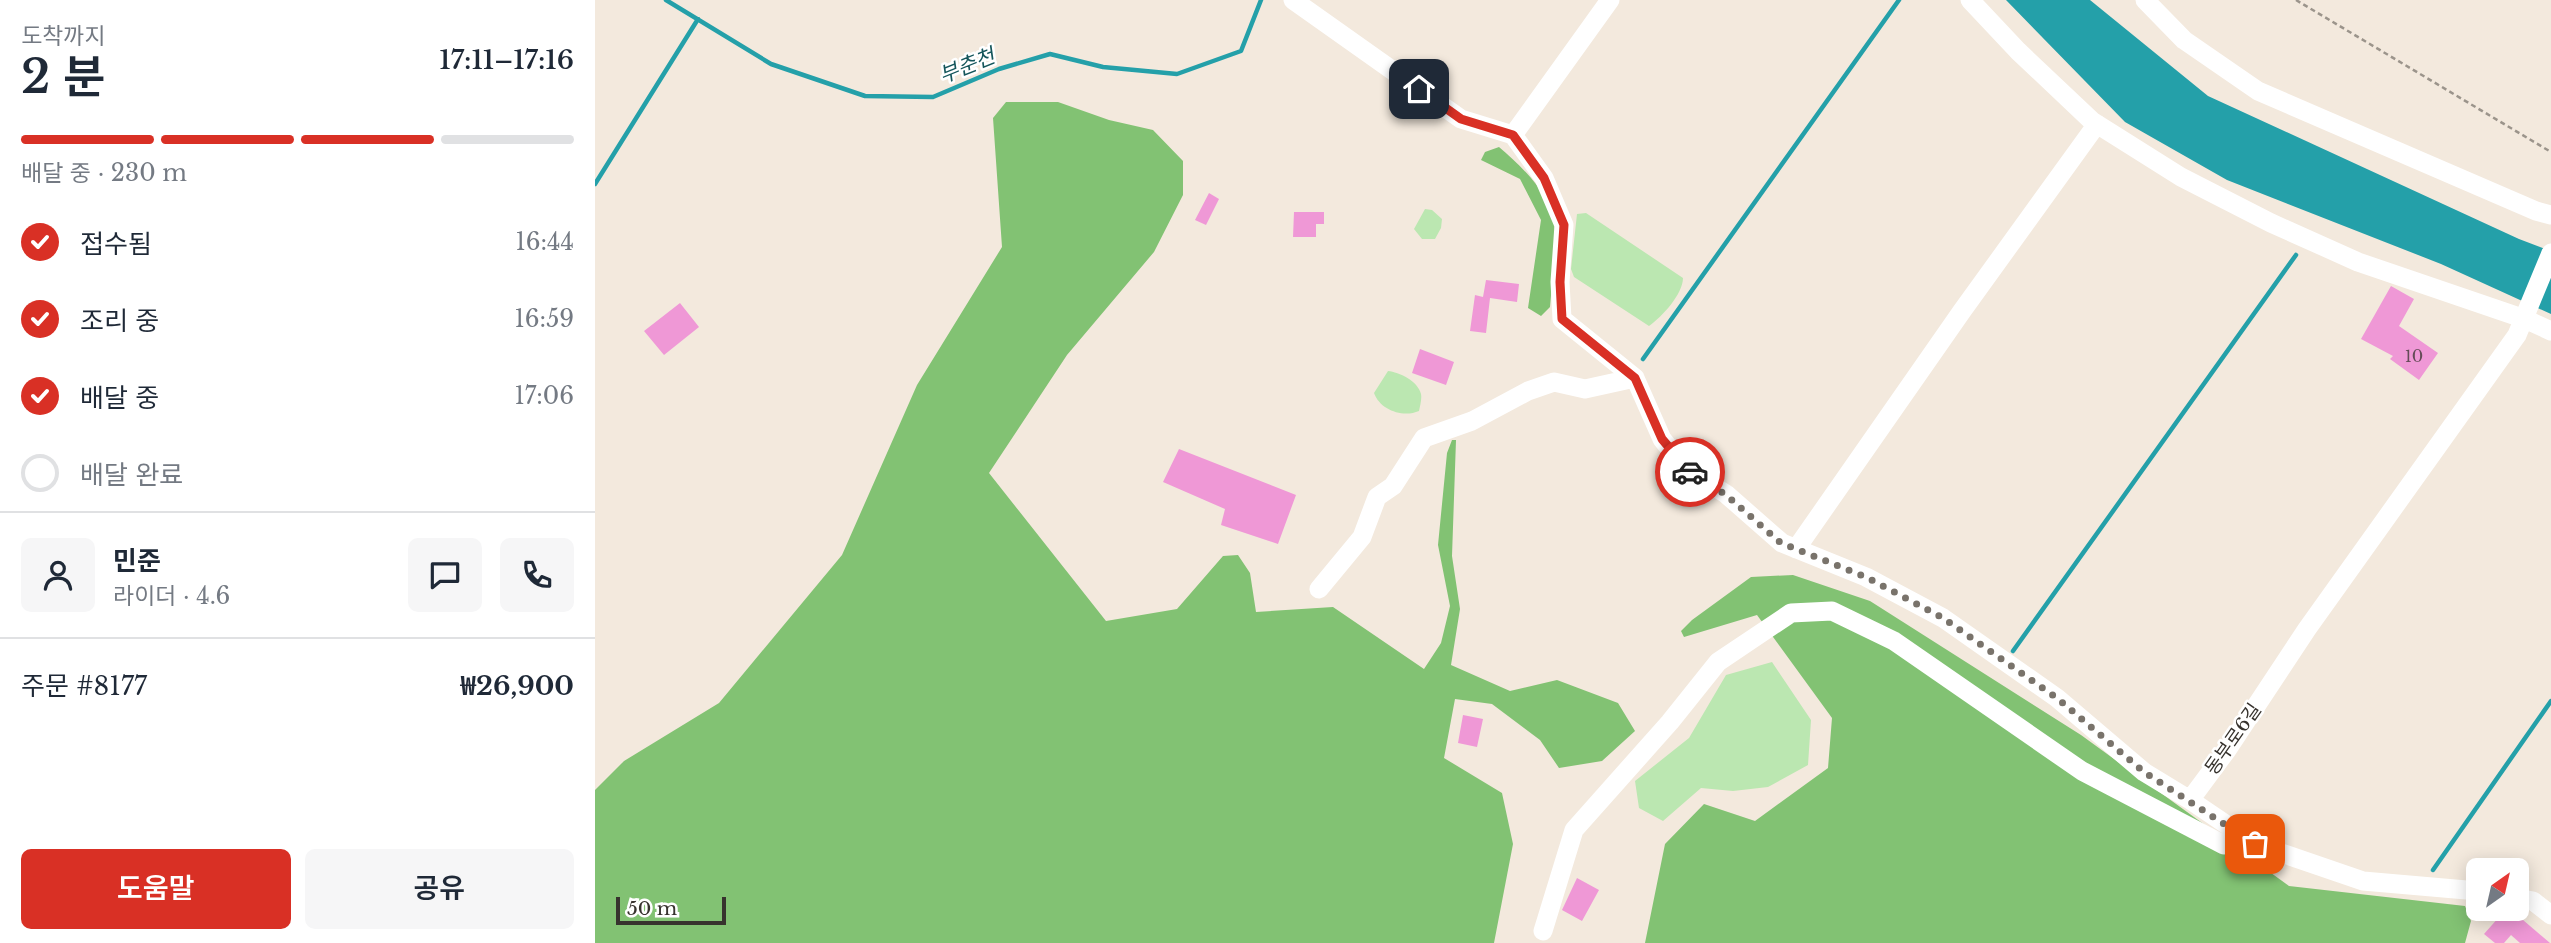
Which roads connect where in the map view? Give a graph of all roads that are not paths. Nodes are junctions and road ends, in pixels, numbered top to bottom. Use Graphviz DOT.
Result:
graph roads {
  1 [pos="1293,0"];
  2 [pos="1610,0"];
  3 [pos="1970,0"];
  4 [pos="2145,0"];
  5 [pos="2097,124"];
  6 [pos="1513,135"];
  7 [pos="2551,215"];
  8 [pos="2551,253"];
  9 [pos="2525,319"];
  10 [pos="2551,331"];
  11 [pos="1635,378"];
  12 [pos="1796,549"];
  13 [pos="1319,589"];
  14 [pos="2190,800"];
  15 [pos="2241,835"];
  16 [pos="2466,890"];
  17 [pos="2529,900"];
  18 [pos="2551,915"];
  19 [pos="1543,931"];
  1 -- 6 [label="lane"];
  2 -- 6 [label="lane"];
  3 -- 5 [label="lane"];
  4 -- 7 [label="lane"];
  5 -- 9 [label="lane"];
  5 -- 12 [label="lane"];
  6 -- 11 [label="lane"];
  8 -- 9 [label="lane, 동부로6길"];
  9 -- 10 [label="lane"];
  9 -- 14 [label="lane, 동부로6길"];
  11 -- 12 [label="lane"];
  11 -- 13 [label="lane"];
  12 -- 14 [label="lane"];
  14 -- 15 [label="lane"];
  15 -- 16 [label="lane"];
  15 -- 19 [label="lane"];
  17 -- 18 [label="lane"];
}
